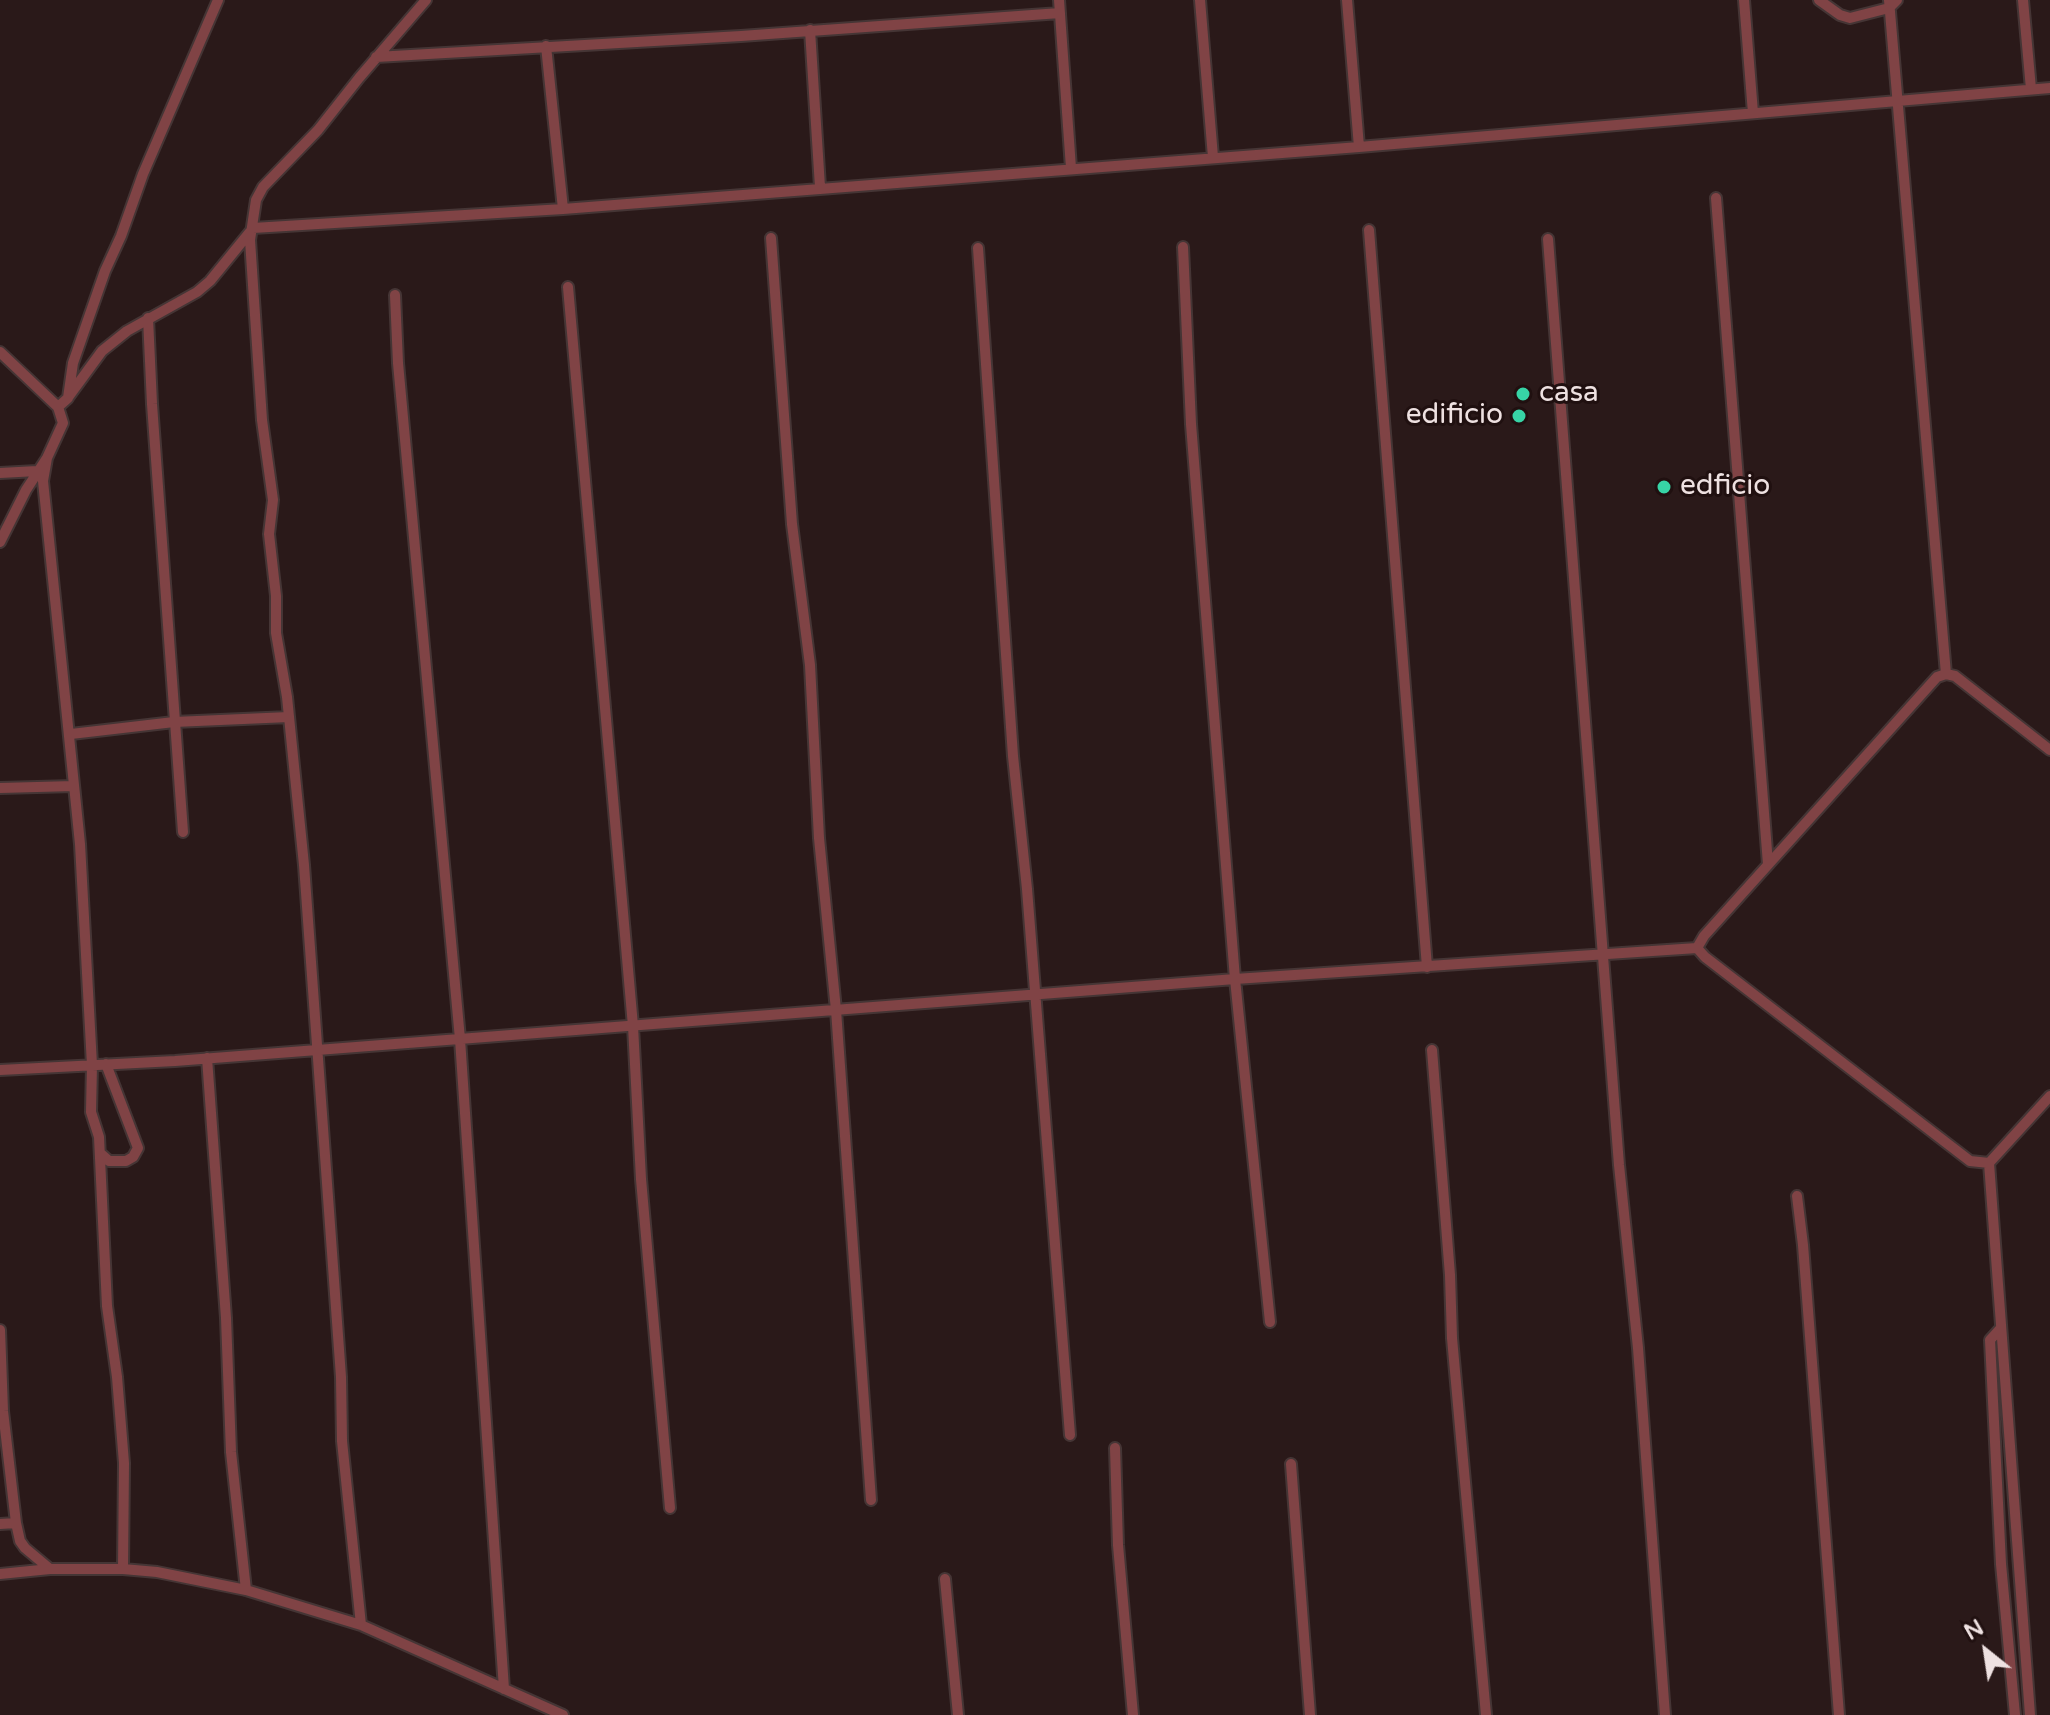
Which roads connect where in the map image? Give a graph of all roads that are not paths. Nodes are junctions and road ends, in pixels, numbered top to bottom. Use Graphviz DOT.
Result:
graph roads {
  1 [pos="218,0"];
  2 [pos="426,0"];
  3 [pos="1059,0"];
  4 [pos="1200,0"];
  5 [pos="1347,0"];
  6 [pos="1744,0"];
  7 [pos="1819,0"];
  8 [pos="2023,0"];
  9 [pos="1892,3"];
  10 [pos="1060,13"];
  11 [pos="810,30"];
  12 [pos="546,46"];
  13 [pos="376,57"];
  14 [pos="2050,88"];
  15 [pos="2031,89"];
  16 [pos="1898,101"];
  17 [pos="1753,113"];
  18 [pos="1359,147"];
  19 [pos="1213,157"];
  20 [pos="1071,168"];
  21 [pos="820,187"];
  22 [pos="1716,198"];
  23 [pos="563,209"];
  24 [pos="252,229"];
  25 [pos="1369,230"];
  26 [pos="771,238"];
  27 [pos="1548,239"];
  28 [pos="1183,247"];
  29 [pos="978,248"];
  30 [pos="568,287"];
  31 [pos="395,295"];
  32 [pos="148,318"];
  33 [pos="0,352"];
  34 [pos="68,398"];
  35 [pos="58,407"];
  36 [pos="47,458"];
  37 [pos="37,471"];
  38 [pos="0,473"];
  39 [pos="0,542"];
  40 [pos="1946,674"];
  41 [pos="289,717"];
  42 [pos="174,722"];
  43 [pos="71,734"];
  44 [pos="2050,750"];
  45 [pos="74,786"];
  46 [pos="0,788"];
  47 [pos="183,832"];
  48 [pos="1768,864"];
  49 [pos="1697,948"];
  50 [pos="1603,954"];
  51 [pos="1427,967"];
  52 [pos="1235,979"];
  53 [pos="1034,994"];
  54 [pos="836,1010"];
  55 [pos="633,1026"];
  56 [pos="460,1039"];
  57 [pos="317,1050"];
  58 [pos="1432,1050"];
  59 [pos="207,1058"];
  60 [pos="106,1064"];
  61 [pos="92,1065"];
  62 [pos="0,1070"];
  63 [pos="2050,1096"];
  64 [pos="100,1153"];
  65 [pos="1989,1163"];
  66 [pos="1797,1196"];
  67 [pos="1270,1322"];
  68 [pos="2000,1329"];
  69 [pos="0,1330"];
  70 [pos="2,1411"];
  71 [pos="1070,1435"];
  72 [pos="1115,1448"];
  73 [pos="1291,1464"];
  74 [pos="871,1500"];
  75 [pos="670,1508"];
  76 [pos="16,1523"];
  77 [pos="0,1524"];
  78 [pos="2001,1564"];
  79 [pos="2017,1565"];
  80 [pos="50,1569"];
  81 [pos="123,1569"];
  82 [pos="0,1574"];
  83 [pos="945,1579"];
  84 [pos="246,1590"];
  85 [pos="361,1625"];
  86 [pos="504,1689"];
  87 [pos="563,1715"];
  88 [pos="958,1715"];
  89 [pos="1133,1715"];
  90 [pos="1310,1715"];
  91 [pos="1486,1715"];
  92 [pos="1665,1715"];
  93 [pos="1839,1715"];
  94 [pos="2015,1715"];
  95 [pos="2030,1715"];
  1 -- 34 [label="street"];
  2 -- 13 [label="street"];
  3 -- 10 [label="street"];
  4 -- 19 [label="street"];
  5 -- 18 [label="street"];
  6 -- 17 [label="street"];
  7 -- 9 [label="street"];
  8 -- 15 [label="street"];
  9 -- 16 [label="street"];
  10 -- 11 [label="street"];
  10 -- 20 [label="street"];
  11 -- 12 [label="street"];
  11 -- 21 [label="street"];
  12 -- 13 [label="street"];
  12 -- 23 [label="street"];
  13 -- 24 [label="street"];
  14 -- 15 [label="street"];
  15 -- 16 [label="street"];
  16 -- 17 [label="street"];
  16 -- 40 [label="street"];
  17 -- 18 [label="street"];
  18 -- 19 [label="street"];
  19 -- 20 [label="street"];
  20 -- 21 [label="street"];
  21 -- 23 [label="street"];
  22 -- 48 [label="street"];
  23 -- 24 [label="street"];
  24 -- 32 [label="street"];
  24 -- 41 [label="street"];
  25 -- 51 [label="street"];
  26 -- 54 [label="street"];
  27 -- 50 [label="street"];
  28 -- 52 [label="street"];
  29 -- 53 [label="street"];
  30 -- 55 [label="street"];
  31 -- 56 [label="street"];
  32 -- 34 [label="street"];
  32 -- 42 [label="street"];
  33 -- 35 [label="street"];
  34 -- 35 [label="street"];
  35 -- 36 [label="street"];
  36 -- 37 [label="street"];
  36 -- 43 [label="street"];
  37 -- 38 [label="street"];
  37 -- 39 [label="street"];
  40 -- 44 [label="street"];
  40 -- 48 [label="street"];
  41 -- 42 [label="street"];
  41 -- 57 [label="street"];
  42 -- 43 [label="street"];
  42 -- 47 [label="street"];
  43 -- 45 [label="street"];
  45 -- 46 [label="street"];
  45 -- 61 [label="street"];
  48 -- 49 [label="street"];
  49 -- 50 [label="street"];
  49 -- 65 [label="street"];
  50 -- 51 [label="street"];
  50 -- 92 [label="street"];
  51 -- 52 [label="street"];
  52 -- 53 [label="street"];
  52 -- 67 [label="street"];
  53 -- 54 [label="street"];
  53 -- 71 [label="street"];
  54 -- 55 [label="street"];
  54 -- 74 [label="street"];
  55 -- 56 [label="street"];
  55 -- 75 [label="street"];
  56 -- 57 [label="street"];
  56 -- 86 [label="street"];
  57 -- 59 [label="street"];
  57 -- 85 [label="street"];
  58 -- 91 [label="street"];
  59 -- 60 [label="street"];
  59 -- 84 [label="street"];
  60 -- 61 [label="street"];
  60 -- 64 [label="street"];
  61 -- 62 [label="street"];
  61 -- 64 [label="street"];
  63 -- 65 [label="street"];
  64 -- 81 [label="street"];
  65 -- 68 [label="street"];
  66 -- 93 [label="street"];
  68 -- 78 [label="street"];
  68 -- 79 [label="street"];
  69 -- 70 [label="street"];
  70 -- 76 [label="street"];
  72 -- 89 [label="street"];
  73 -- 90 [label="street"];
  76 -- 77 [label="street"];
  76 -- 80 [label="street"];
  78 -- 79 [label="street"];
  78 -- 94 [label="street"];
  79 -- 95 [label="street"];
  80 -- 81 [label="street"];
  80 -- 82 [label="street"];
  81 -- 84 [label="street"];
  83 -- 88 [label="street"];
  84 -- 85 [label="street"];
  85 -- 86 [label="street"];
  86 -- 87 [label="street"];
}
